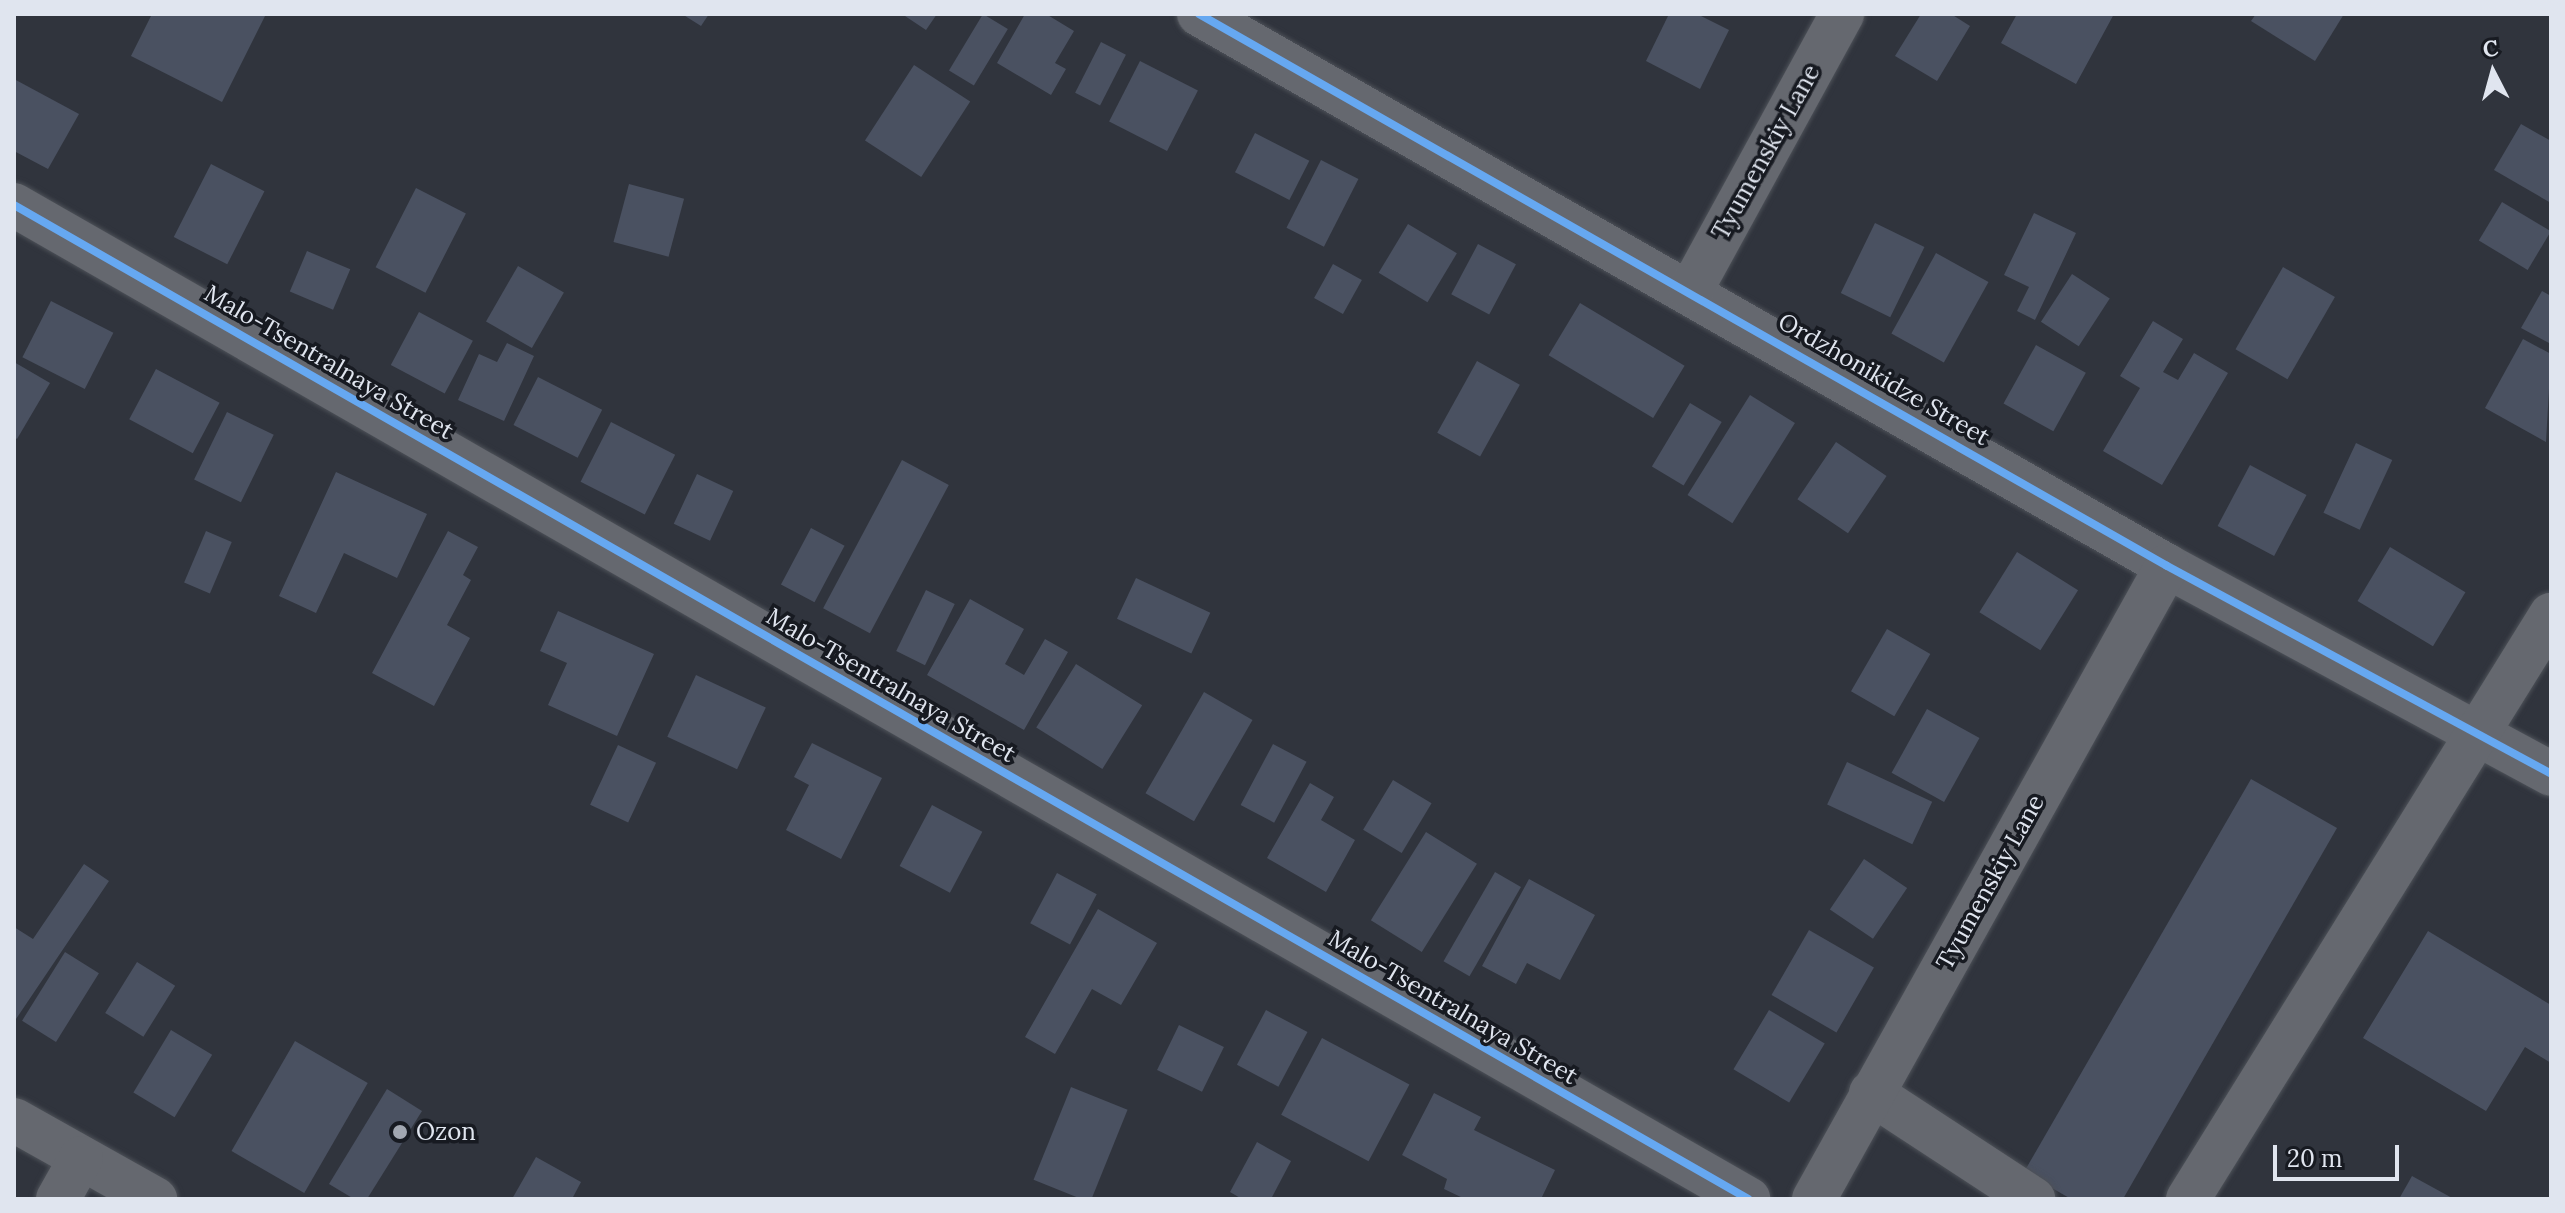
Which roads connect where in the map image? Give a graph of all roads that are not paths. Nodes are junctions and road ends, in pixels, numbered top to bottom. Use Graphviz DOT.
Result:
graph roads {
  1 [pos="1199,14"];
  2 [pos="1842,14"];
  3 [pos="14,205"];
  4 [pos="1691,290"];
  5 [pos="2167,566"];
  6 [pos="2551,615"];
  7 [pos="2480,734"];
  8 [pos="2551,774"];
  9 [pos="1871,1093"];
  10 [pos="14,1120"];
  11 [pos="81,1158"];
  12 [pos="58,1199"];
  13 [pos="155,1199"];
  14 [pos="1748,1199"];
  15 [pos="1814,1199"];
  16 [pos="2033,1199"];
  17 [pos="2188,1199"];
  1 -- 4 [label="street, Ordzhonikidze Street"];
  2 -- 4 [label="street, Tyumenskiy Lane"];
  3 -- 14 [label="street, Malo-Tsentralnaya Street"];
  4 -- 5 [label="street, Ordzhonikidze Street"];
  5 -- 7 [label="street, Ordzhonikidze Street"];
  5 -- 9 [label="street, Tyumenskiy Lane"];
  6 -- 7 [label="street"];
  7 -- 8 [label="street, Ordzhonikidze Street"];
  7 -- 17 [label="street"];
  9 -- 15 [label="street, Tyumenskiy Lane"];
  9 -- 16 [label="street"];
  10 -- 11 [label="street"];
  11 -- 12 [label="street"];
  11 -- 13 [label="street"];
}
